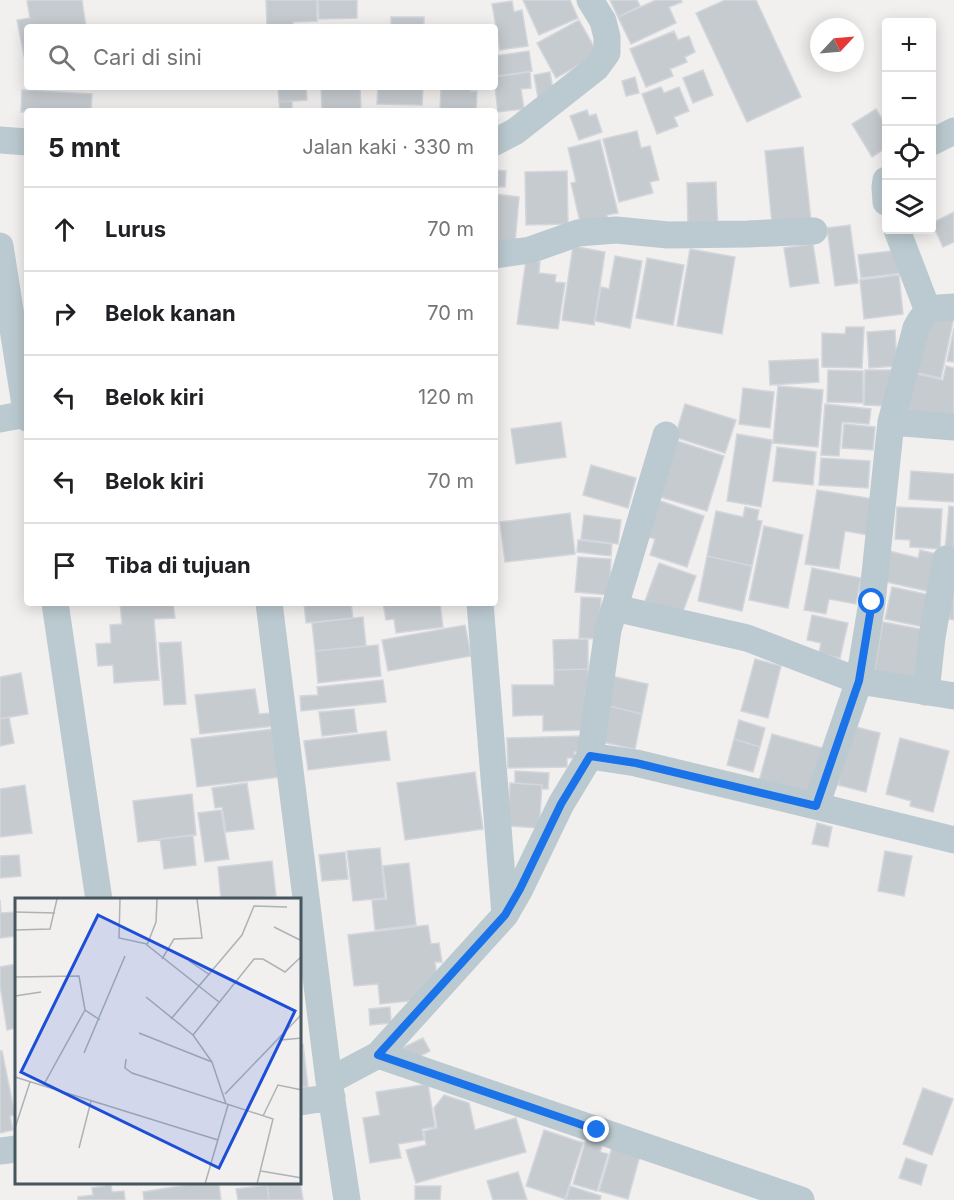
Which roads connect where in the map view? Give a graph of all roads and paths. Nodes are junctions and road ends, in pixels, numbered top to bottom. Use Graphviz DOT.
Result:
graph roads {
  1 [pos="590,0"];
  2 [pos="954,131"];
  3 [pos="498,140"];
  4 [pos="936,140"];
  5 [pos="0,141"];
  6 [pos="24,142"];
  7 [pos="814,231"];
  8 [pos="899,234"];
  9 [pos="0,246"];
  10 [pos="498,255"];
  11 [pos="941,309"];
  12 [pos="24,397"];
  13 [pos="24,416"];
  14 [pos="0,419"];
  15 [pos="891,422"];
  16 [pos="954,427"];
  17 [pos="666,435"];
  18 [pos="946,559"];
  19 [pos="55,606"];
  20 [pos="269,606"];
  21 [pos="480,606"];
  22 [pos="615,608"];
  23 [pos="859,681"];
  24 [pos="926,693"];
  25 [pos="954,696"];
  26 [pos="590,756"];
  27 [pos="816,806"];
  28 [pos="954,840"];
  29 [pos="99,898"];
  30 [pos="505,915"];
  31 [pos="378,1055"];
  32 [pos="330,1089"];
  33 [pos="302,1101"];
  34 [pos="15,1149"];
  35 [pos="0,1151"];
  36 [pos="774,1194"];
  37 [pos="347,1200"];
  38 [pos="801,1200"];
  1 -- 3 [label="street"];
  2 -- 4 [label="street"];
  5 -- 6 [label="street"];
  7 -- 10 [label="street"];
  8 -- 11 [label="street"];
  9 -- 12 [label="street"];
  11 -- 15 [label="street"];
  13 -- 14 [label="street"];
  15 -- 16 [label="street"];
  15 -- 23 [label="street"];
  17 -- 22 [label="street"];
  18 -- 24 [label="street"];
  19 -- 29 [label="street"];
  20 -- 32 [label="street"];
  21 -- 30 [label="street"];
  22 -- 23 [label="street"];
  22 -- 26 [label="street"];
  23 -- 24 [label="street"];
  23 -- 27 [label="street"];
  24 -- 25 [label="street"];
  26 -- 27 [label="street"];
  26 -- 30 [label="street"];
  27 -- 28 [label="street"];
  30 -- 31 [label="street"];
  31 -- 32 [label="street"];
  31 -- 36 [label="street"];
  32 -- 33 [label="street"];
  32 -- 37 [label="street"];
  34 -- 35 [label="street"];
  36 -- 38 [label="street"];
}
